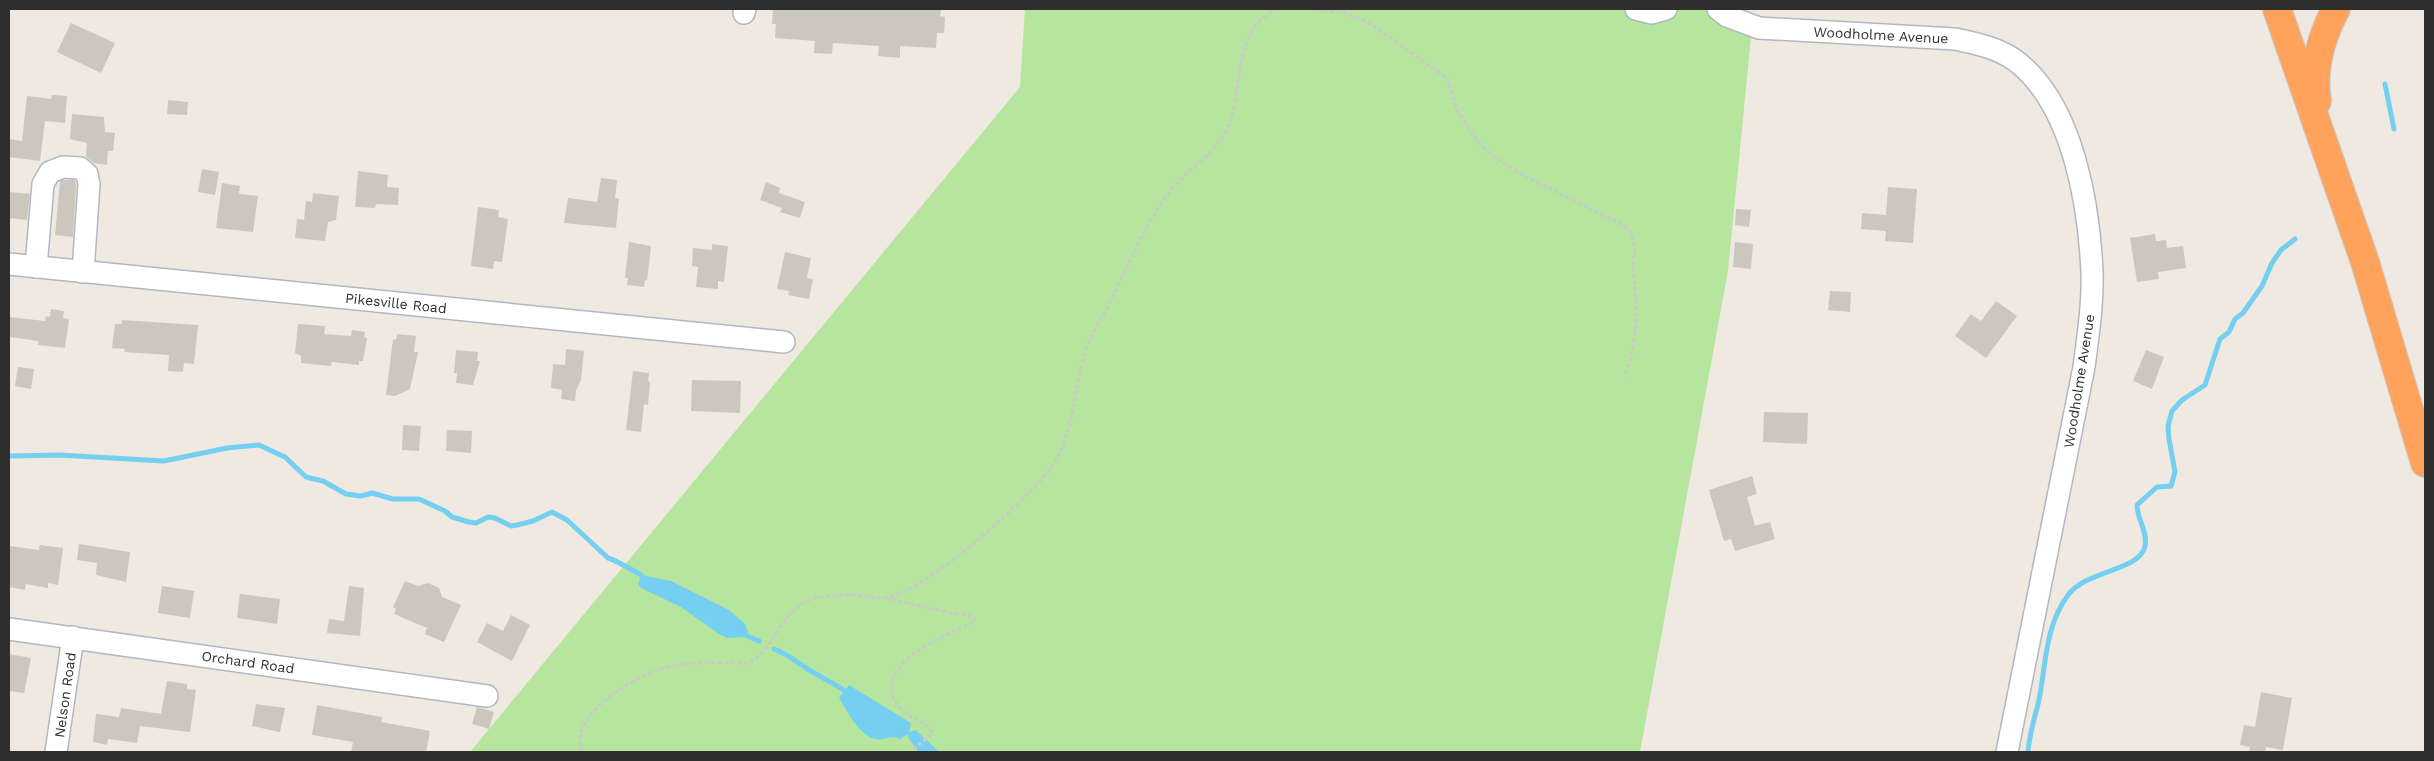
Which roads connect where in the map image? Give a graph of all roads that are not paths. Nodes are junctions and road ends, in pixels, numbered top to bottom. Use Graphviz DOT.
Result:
graph roads {
  1 [pos="1636,9"];
  2 [pos="1666,9"];
  3 [pos="1718,9"];
  4 [pos="2277,9"];
  5 [pos="2336,9"];
  6 [pos="2338,180"];
  7 [pos="9,264"];
  8 [pos="36,267"];
  9 [pos="83,272"];
  10 [pos="784,342"];
  11 [pos="2425,463"];
  12 [pos="9,629"];
  13 [pos="73,637"];
  14 [pos="487,696"];
  15 [pos="56,752"];
  16 [pos="2007,752"];
  1 -- 2 [label="street"];
  3 -- 16 [label="street, Woodholme Avenue"];
  4 -- 6 [label="highway"];
  5 -- 6 [label="highway"];
  6 -- 11 [label="highway"];
  7 -- 8 [label="street, Pikesville Road"];
  8 -- 9 [label="street, Pikesville Road"];
  8 -- 9 [label="street"];
  9 -- 10 [label="street, Pikesville Road"];
  12 -- 13 [label="street, Orchard Road"];
  13 -- 14 [label="street, Orchard Road"];
  13 -- 15 [label="street, Nelson Road"];
}
